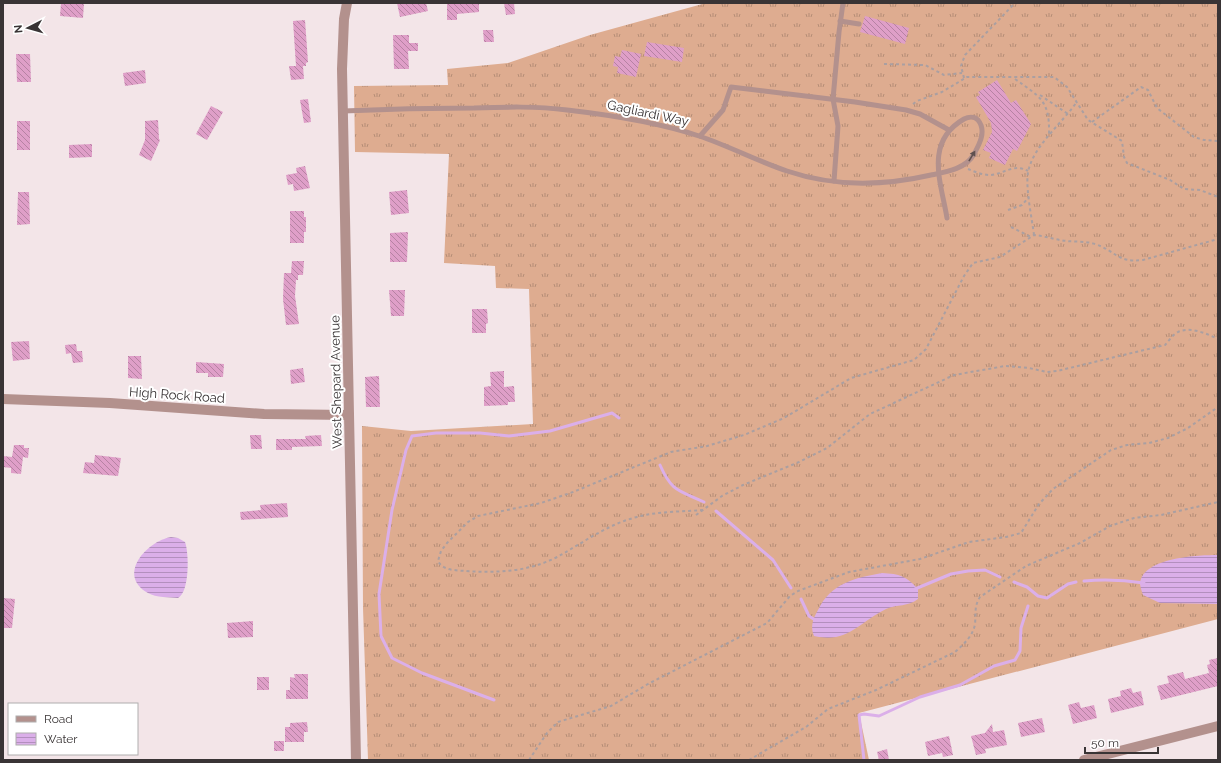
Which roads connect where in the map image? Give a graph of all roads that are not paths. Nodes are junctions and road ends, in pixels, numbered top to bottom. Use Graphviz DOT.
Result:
graph roads {
  1 [pos="347,3"];
  2 [pos="844,3"];
  3 [pos="840,21"];
  4 [pos="859,24"];
  5 [pos="833,99"];
  6 [pos="343,111"];
  7 [pos="949,130"];
  8 [pos="700,136"];
  9 [pos="939,173"];
  10 [pos="834,181"];
  11 [pos="947,218"];
  12 [pos="3,399"];
  13 [pos="349,415"];
  14 [pos="1218,726"];
  15 [pos="356,760"];
  16 [pos="1084,760"];
  1 -- 6 [label="street, West Shepard Avenue"];
  2 -- 3 [label="lane"];
  3 -- 4 [label="lane"];
  3 -- 5 [label="lane"];
  5 -- 7 [label="lane"];
  5 -- 8 [label="lane"];
  5 -- 10 [label="lane"];
  6 -- 8 [label="lane, Gagliardi Way"];
  6 -- 13 [label="street, West Shepard Avenue"];
  7 -- 9 [label="lane"];
  9 -- 7 [label="lane, Gagliardi Way, one-way"];
  8 -- 10 [label="lane, Gagliardi Way"];
  9 -- 10 [label="lane, Gagliardi Way"];
  9 -- 11 [label="lane"];
  12 -- 13 [label="street, High Rock Road"];
  13 -- 15 [label="street, West Shepard Avenue"];
  14 -- 16 [label="street"];
}
